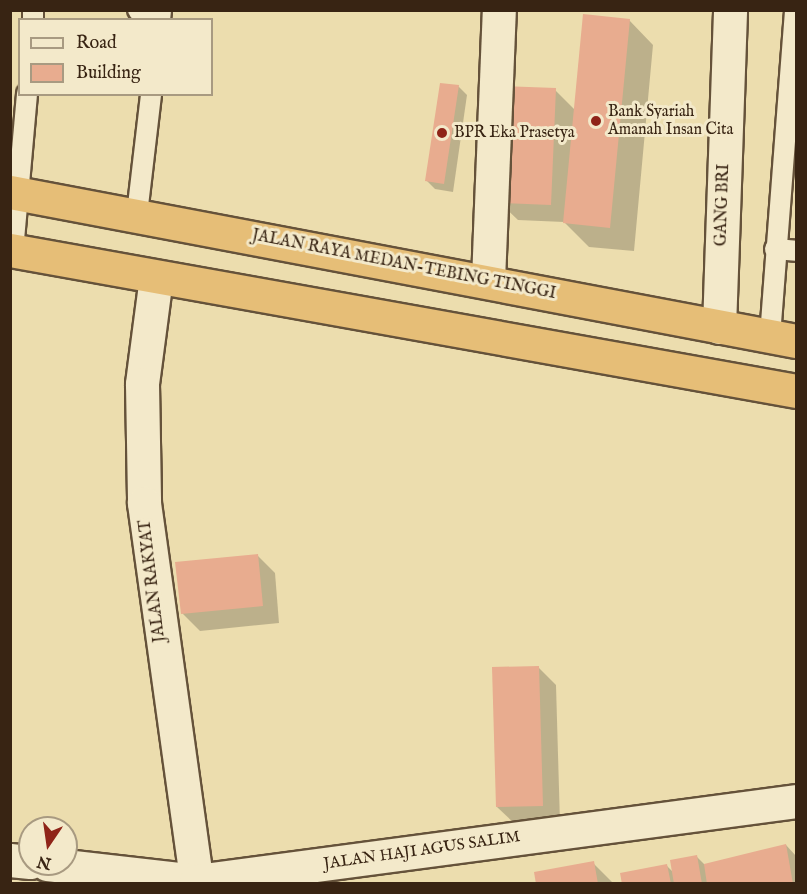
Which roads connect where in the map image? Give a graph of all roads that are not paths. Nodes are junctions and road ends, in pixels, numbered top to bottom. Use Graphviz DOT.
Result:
graph roads {
  1 [pos="499,10"];
  2 [pos="730,10"];
  3 [pos="795,10"];
  4 [pos="27,96"];
  5 [pos="151,96"];
  6 [pos="15,192"];
  7 [pos="137,214"];
  8 [pos="775,249"];
  9 [pos="12,250"];
  10 [pos="796,251"];
  11 [pos="156,277"];
  12 [pos="488,280"];
  13 [pos="719,327"];
  14 [pos="783,338"];
  15 [pos="796,391"];
  16 [pos="796,801"];
  17 [pos="78,868"];
  18 [pos="197,882"];
  1 -- 12 [label="street"];
  2 -- 13 [label="street, GANG BRI"];
  3 -- 8 [label="lane"];
  4 -- 6 [label="lane"];
  5 -- 7 [label="lane"];
  6 -- 7 [label="highway, JALAN RAYA MEDAN-TEBING TINGGI"];
  6 -- 9 [label="lane"];
  7 -- 12 [label="highway, JALAN RAYA MEDAN-TEBING TINGGI"];
  8 -- 10 [label="lane"];
  8 -- 14 [label="lane"];
  9 -- 11 [label="highway"];
  11 -- 15 [label="highway"];
  11 -- 18 [label="street, JALAN RAKYAT"];
  12 -- 13 [label="highway, JALAN RAYA MEDAN-TEBING TINGGI"];
  13 -- 14 [label="highway, JALAN RAYA MEDAN-TEBING TINGGI"];
  16 -- 18 [label="street, JALAN HAJI AGUS SALIM"];
  17 -- 18 [label="street, JALAN HAJI AGUS SALIM"];
}
